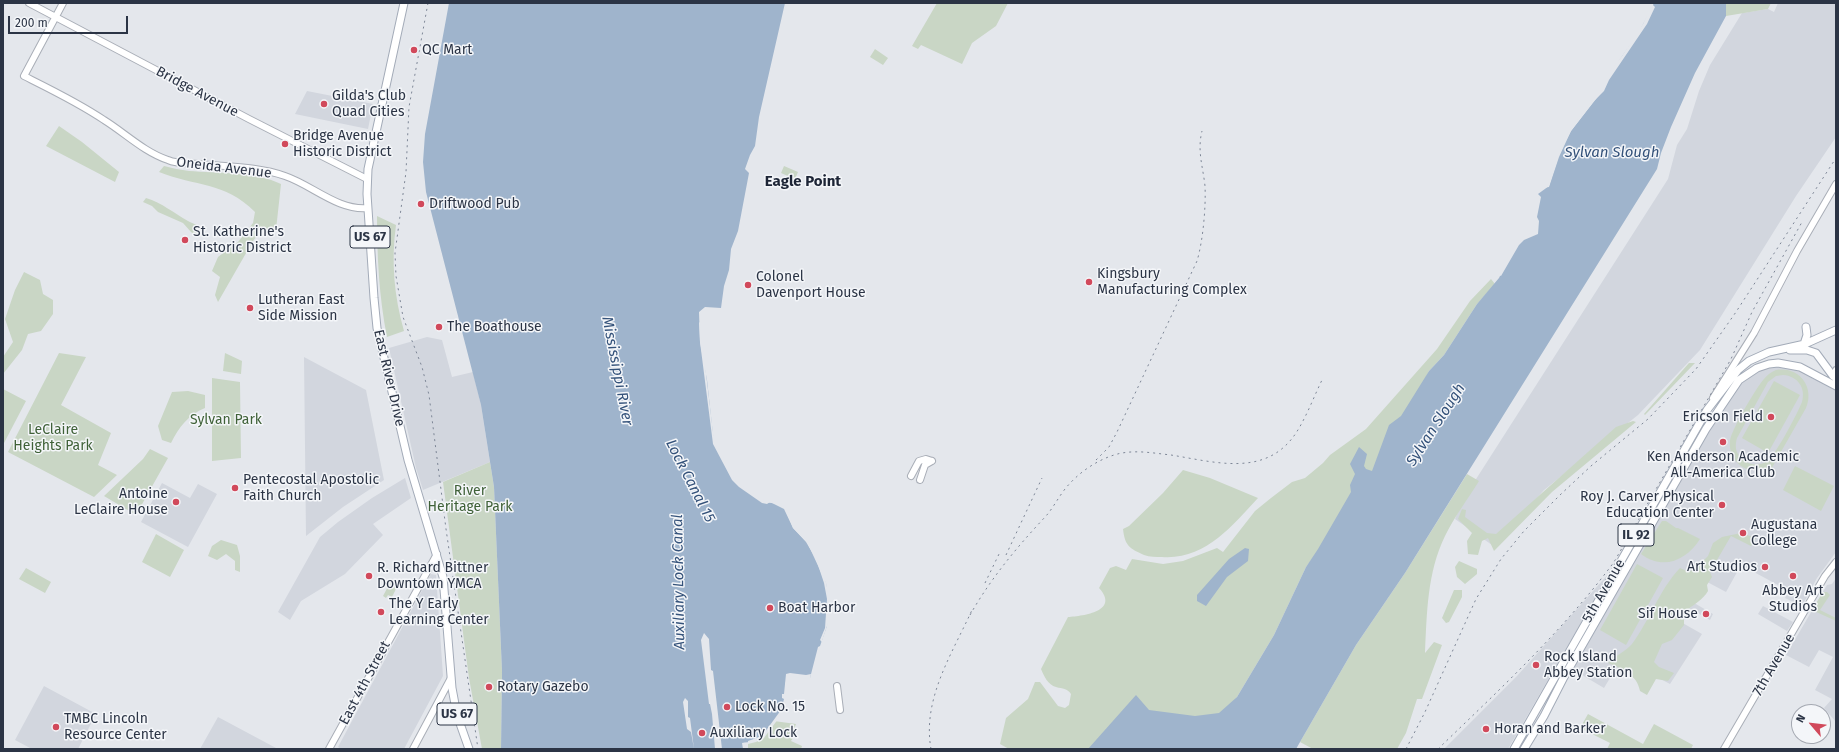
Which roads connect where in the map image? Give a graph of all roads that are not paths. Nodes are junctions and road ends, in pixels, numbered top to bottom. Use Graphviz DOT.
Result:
graph roads {
  1 [pos="29,3"];
  2 [pos="63,3"];
  3 [pos="404,3"];
  4 [pos="55,17"];
  5 [pos="367,179"];
  6 [pos="1836,184"];
  7 [pos="368,208"];
  8 [pos="1806,327"];
  9 [pos="1836,330"];
  10 [pos="1804,344"];
  11 [pos="1776,350"];
  12 [pos="1835,376"];
  13 [pos="1836,386"];
  14 [pos="1707,410"];
  15 [pos="911,476"];
  16 [pos="920,480"];
  17 [pos="437,554"];
  18 [pos="1836,562"];
  19 [pos="451,678"];
  20 [pos="837,686"];
  21 [pos="840,710"];
  22 [pos="1516,746"];
  23 [pos="1526,748"];
  24 [pos="329,749"];
  25 [pos="413,749"];
  26 [pos="469,749"];
  27 [pos="1724,749"];
  1 -- 4 [label="street, Bridge Avenue"];
  2 -- 4 [label="street"];
  3 -- 5 [label="main road, East River Drive / US 67"];
  4 -- 5 [label="street, Bridge Avenue"];
  4 -- 7 [label="street, Oneida Avenue"];
  5 -- 7 [label="main road, East River Drive / US 67"];
  6 -- 14 [label="street"];
  7 -- 17 [label="main road, East River Drive / US 67"];
  8 -- 10 [label="main road"];
  9 -- 10 [label="main road, IL 92"];
  10 -- 11 [label="main road, IL 92"];
  11 -- 12 [label="main road"];
  11 -- 14 [label="main road, 5th Avenue / IL 92"];
  13 -- 23 [label="main road, 5th Avenue / IL 92"];
  14 -- 22 [label="main road, 5th Avenue / IL 92"];
  15 -- 16 [label="street"];
  17 -- 19 [label="main road, East River Drive / US 67"];
  17 -- 24 [label="street, East 4th Street"];
  18 -- 27 [label="street, 7th Avenue"];
  19 -- 25 [label="street"];
  19 -- 26 [label="main road, East River Drive / US 67"];
  20 -- 21 [label="street"];
  22 -- 23 [label="street"];
}
